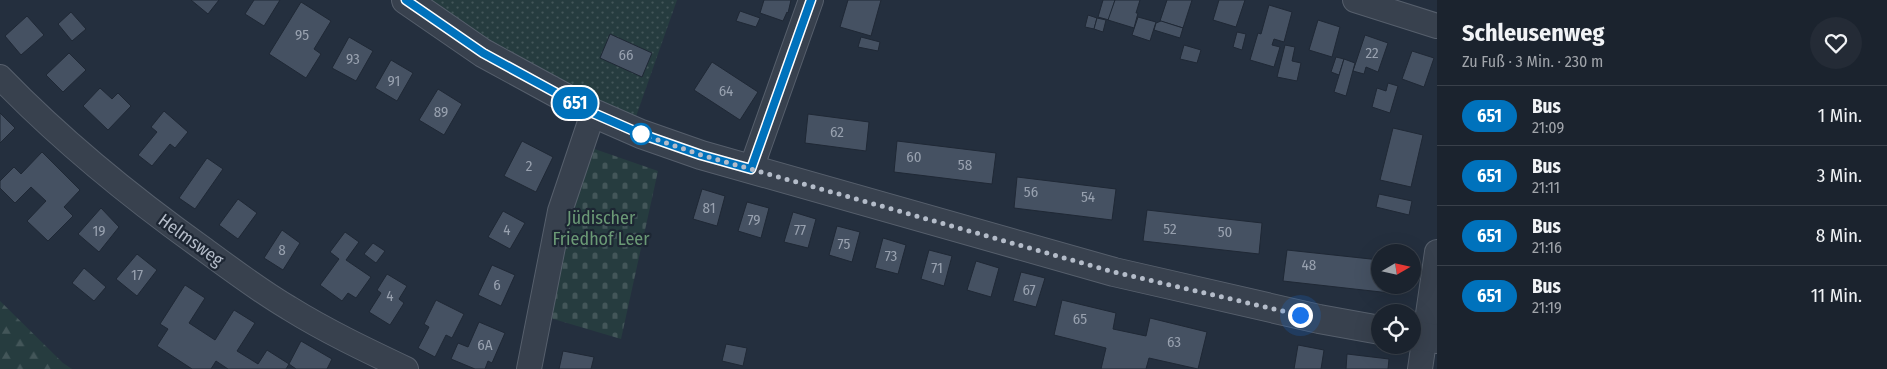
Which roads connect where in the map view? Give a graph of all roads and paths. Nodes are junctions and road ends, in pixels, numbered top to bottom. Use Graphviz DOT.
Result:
graph roads {
  1 [pos="406,0"];
  2 [pos="811,0"];
  3 [pos="1355,0"];
  4 [pos="1437,26"];
  5 [pos="0,77"];
  6 [pos="593,113"];
  7 [pos="751,169"];
  8 [pos="1437,252"];
  9 [pos="1371,328"];
  10 [pos="1425,337"];
  11 [pos="406,369"];
  12 [pos="529,369"];
  13 [pos="1420,369"];
  1 -- 6 [label="street"];
  2 -- 7 [label="street"];
  3 -- 4 [label="street"];
  5 -- 11 [label="street, Helmsweg"];
  6 -- 7 [label="street"];
  6 -- 12 [label="street"];
  7 -- 9 [label="street"];
  8 -- 10 [label="street"];
  10 -- 13 [label="street"];
}
